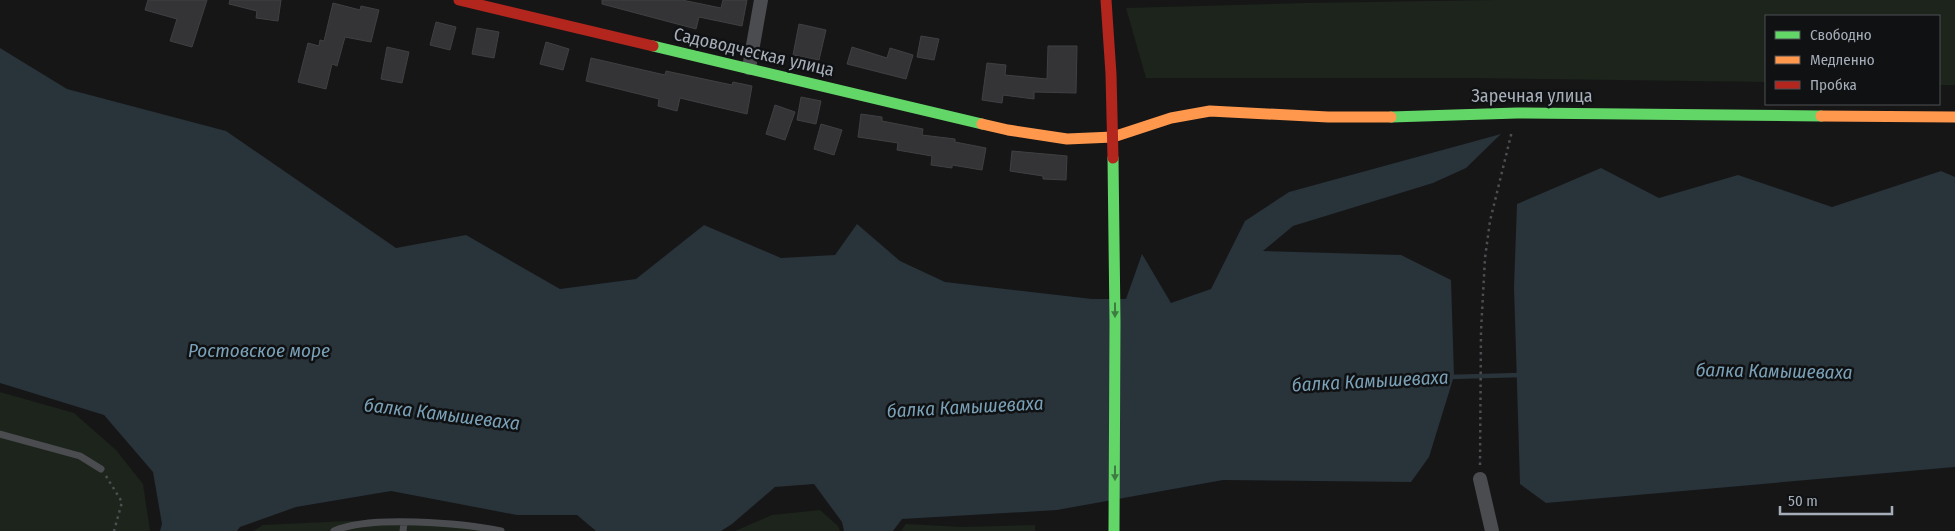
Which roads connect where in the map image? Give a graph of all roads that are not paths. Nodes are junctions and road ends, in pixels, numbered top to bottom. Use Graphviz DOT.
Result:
graph roads {
  1 [pos="459,0"];
  2 [pos="761,0"];
  3 [pos="1106,0"];
  4 [pos="749,68"];
  5 [pos="1955,117"];
  6 [pos="1114,137"];
  7 [pos="0,434"];
  8 [pos="101,469"];
  9 [pos="1480,479"];
  10 [pos="403,527"];
  11 [pos="334,531"];
  12 [pos="501,531"];
  13 [pos="1114,531"];
  14 [pos="1492,531"];
  1 -- 4 [label="street, Садоводческая улица"];
  2 -- 4 [label="street"];
  3 -- 6 [label="street"];
  4 -- 6 [label="street, Садоводческая улица"];
  5 -- 6 [label="street, Заречная улица"];
  6 -- 13 [label="street, one-way"];
  7 -- 8 [label="lane"];
  9 -- 14 [label="street"];
  10 -- 11 [label="lane"];
  10 -- 12 [label="lane"];
}
